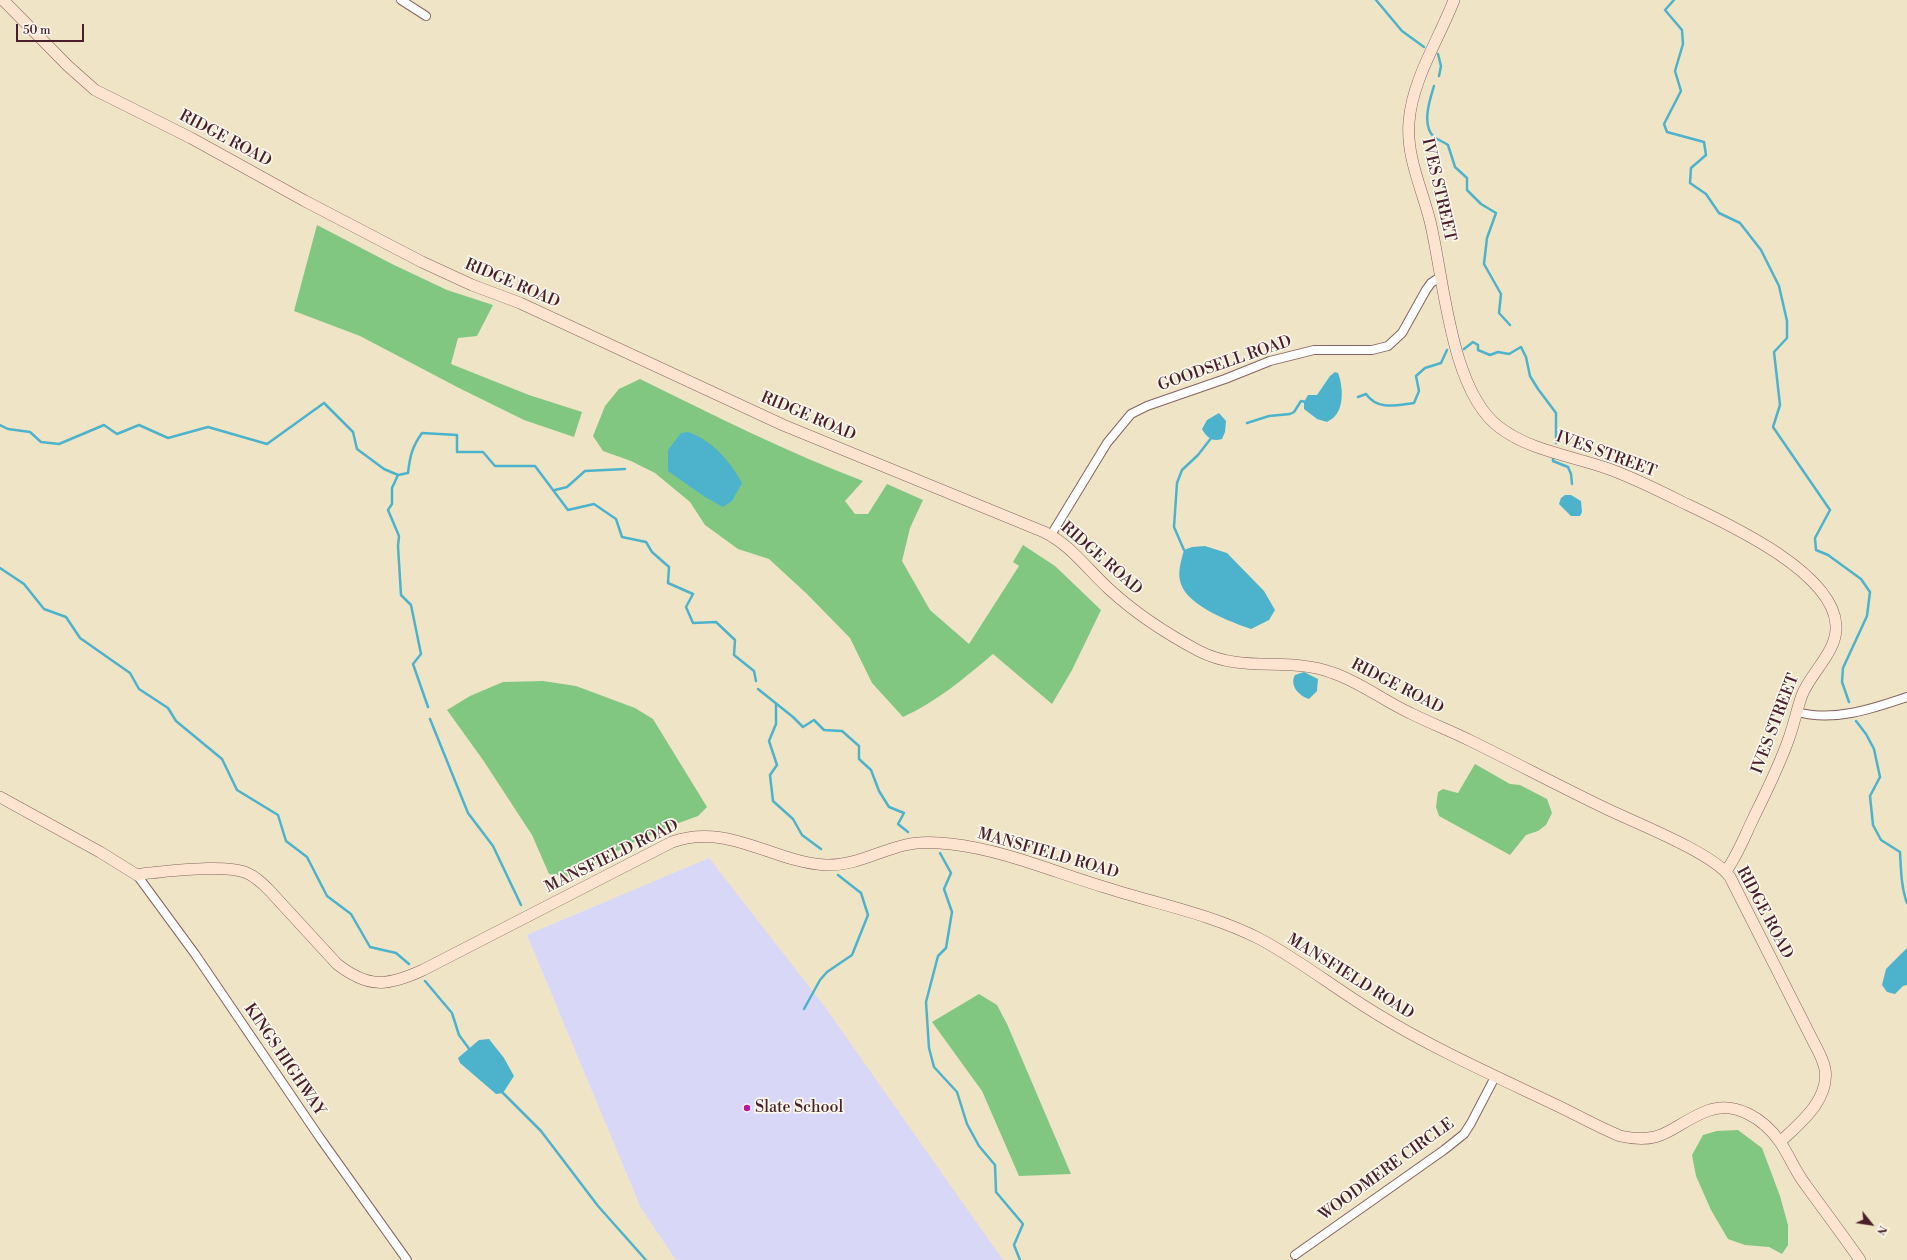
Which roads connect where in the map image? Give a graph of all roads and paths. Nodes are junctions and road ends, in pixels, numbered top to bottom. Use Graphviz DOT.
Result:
graph roads {
  1 [pos="3,0"];
  2 [pos="401,0"];
  3 [pos="1454,0"];
  4 [pos="426,16"];
  5 [pos="1440,277"];
  6 [pos="1051,535"];
  7 [pos="1907,697"];
  8 [pos="1797,712"];
  9 [pos="0,797"];
  10 [pos="1726,871"];
  11 [pos="137,875"];
  12 [pos="1495,1077"];
  13 [pos="1780,1142"];
  14 [pos="1295,1255"];
  15 [pos="407,1260"];
  16 [pos="1860,1260"];
  1 -- 6 [label="street, RIDGE ROAD"];
  2 -- 4 [label="street"];
  3 -- 5 [label="street, IVES STREET"];
  5 -- 6 [label="street, GOODSELL ROAD"];
  5 -- 8 [label="street, IVES STREET"];
  6 -- 10 [label="street, RIDGE ROAD"];
  7 -- 8 [label="street"];
  8 -- 10 [label="street, IVES STREET"];
  9 -- 11 [label="street"];
  10 -- 13 [label="street, RIDGE ROAD"];
  11 -- 12 [label="street, MANSFIELD ROAD"];
  11 -- 15 [label="street, KINGS HIGHWAY"];
  12 -- 13 [label="street, MANSFIELD ROAD"];
  12 -- 14 [label="street, WOODMERE CIRCLE"];
  13 -- 16 [label="street"];
}
